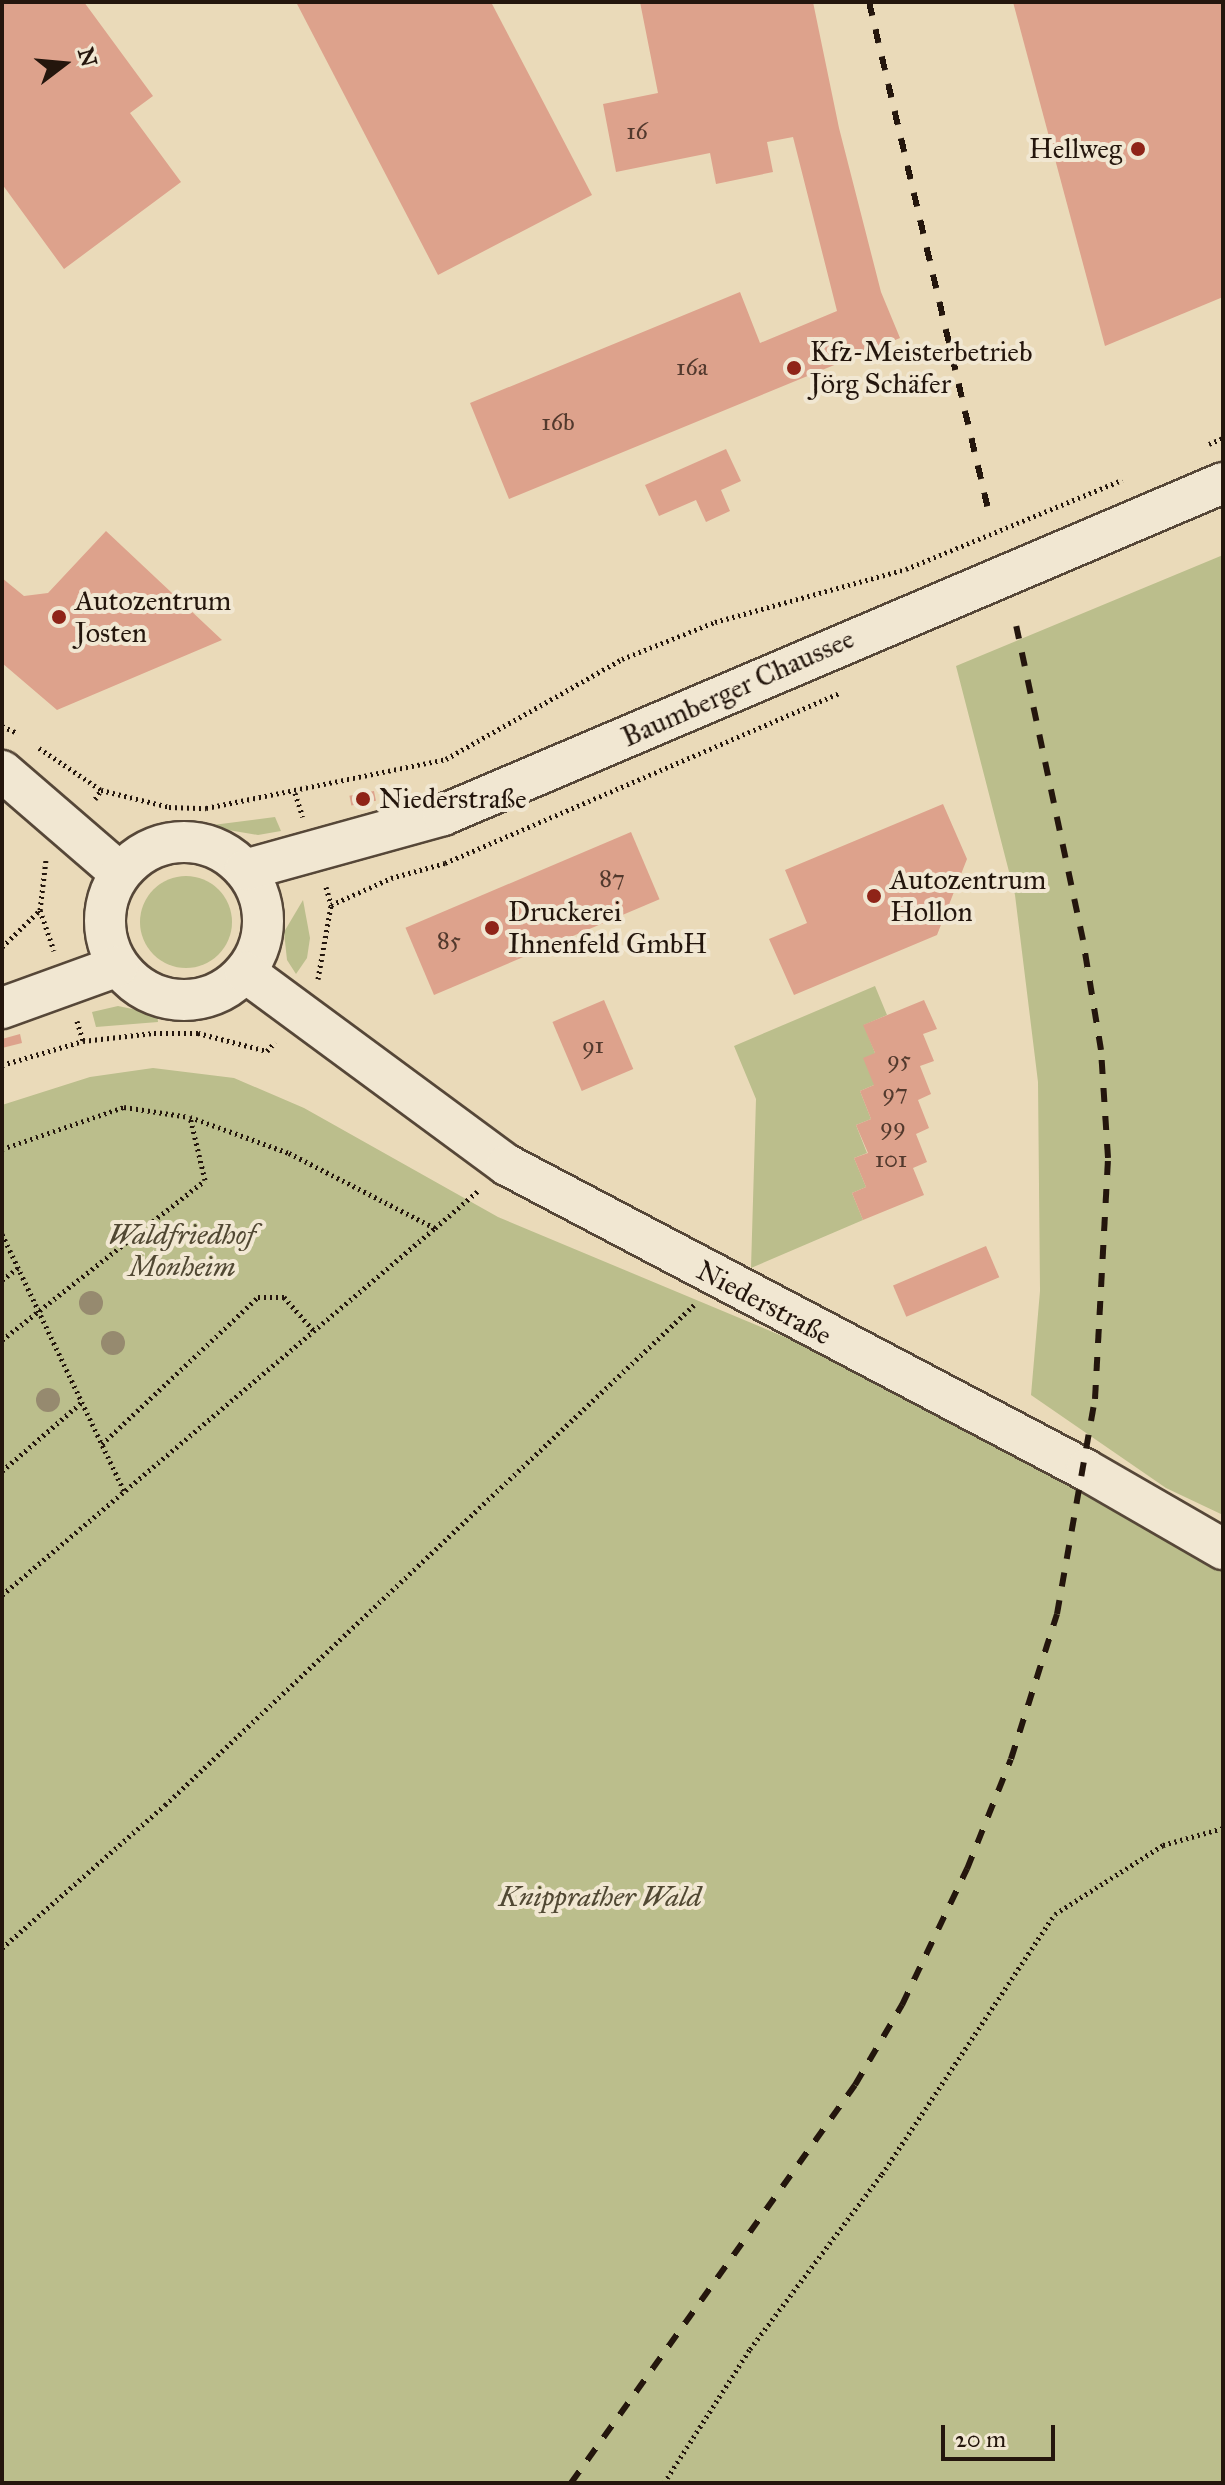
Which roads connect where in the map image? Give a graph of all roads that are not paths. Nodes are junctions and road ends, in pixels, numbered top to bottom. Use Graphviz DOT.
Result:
graph roads {
  1 [pos="1223,483"];
  2 [pos="2,771"];
  3 [pos="245,870"];
  4 [pos="120,873"];
  5 [pos="118,966"];
  6 [pos="245,972"];
  7 [pos="2,1008"];
  8 [pos="1223,1549"];
  1 -- 3 [label="street, Baumberger Chaussee"];
  2 -- 4 [label="street"];
  3 -- 4 [label="street"];
  3 -- 6 [label="street"];
  4 -- 5 [label="street"];
  5 -- 6 [label="street"];
  5 -- 7 [label="street"];
  6 -- 8 [label="street, Niederstraße"];
}
